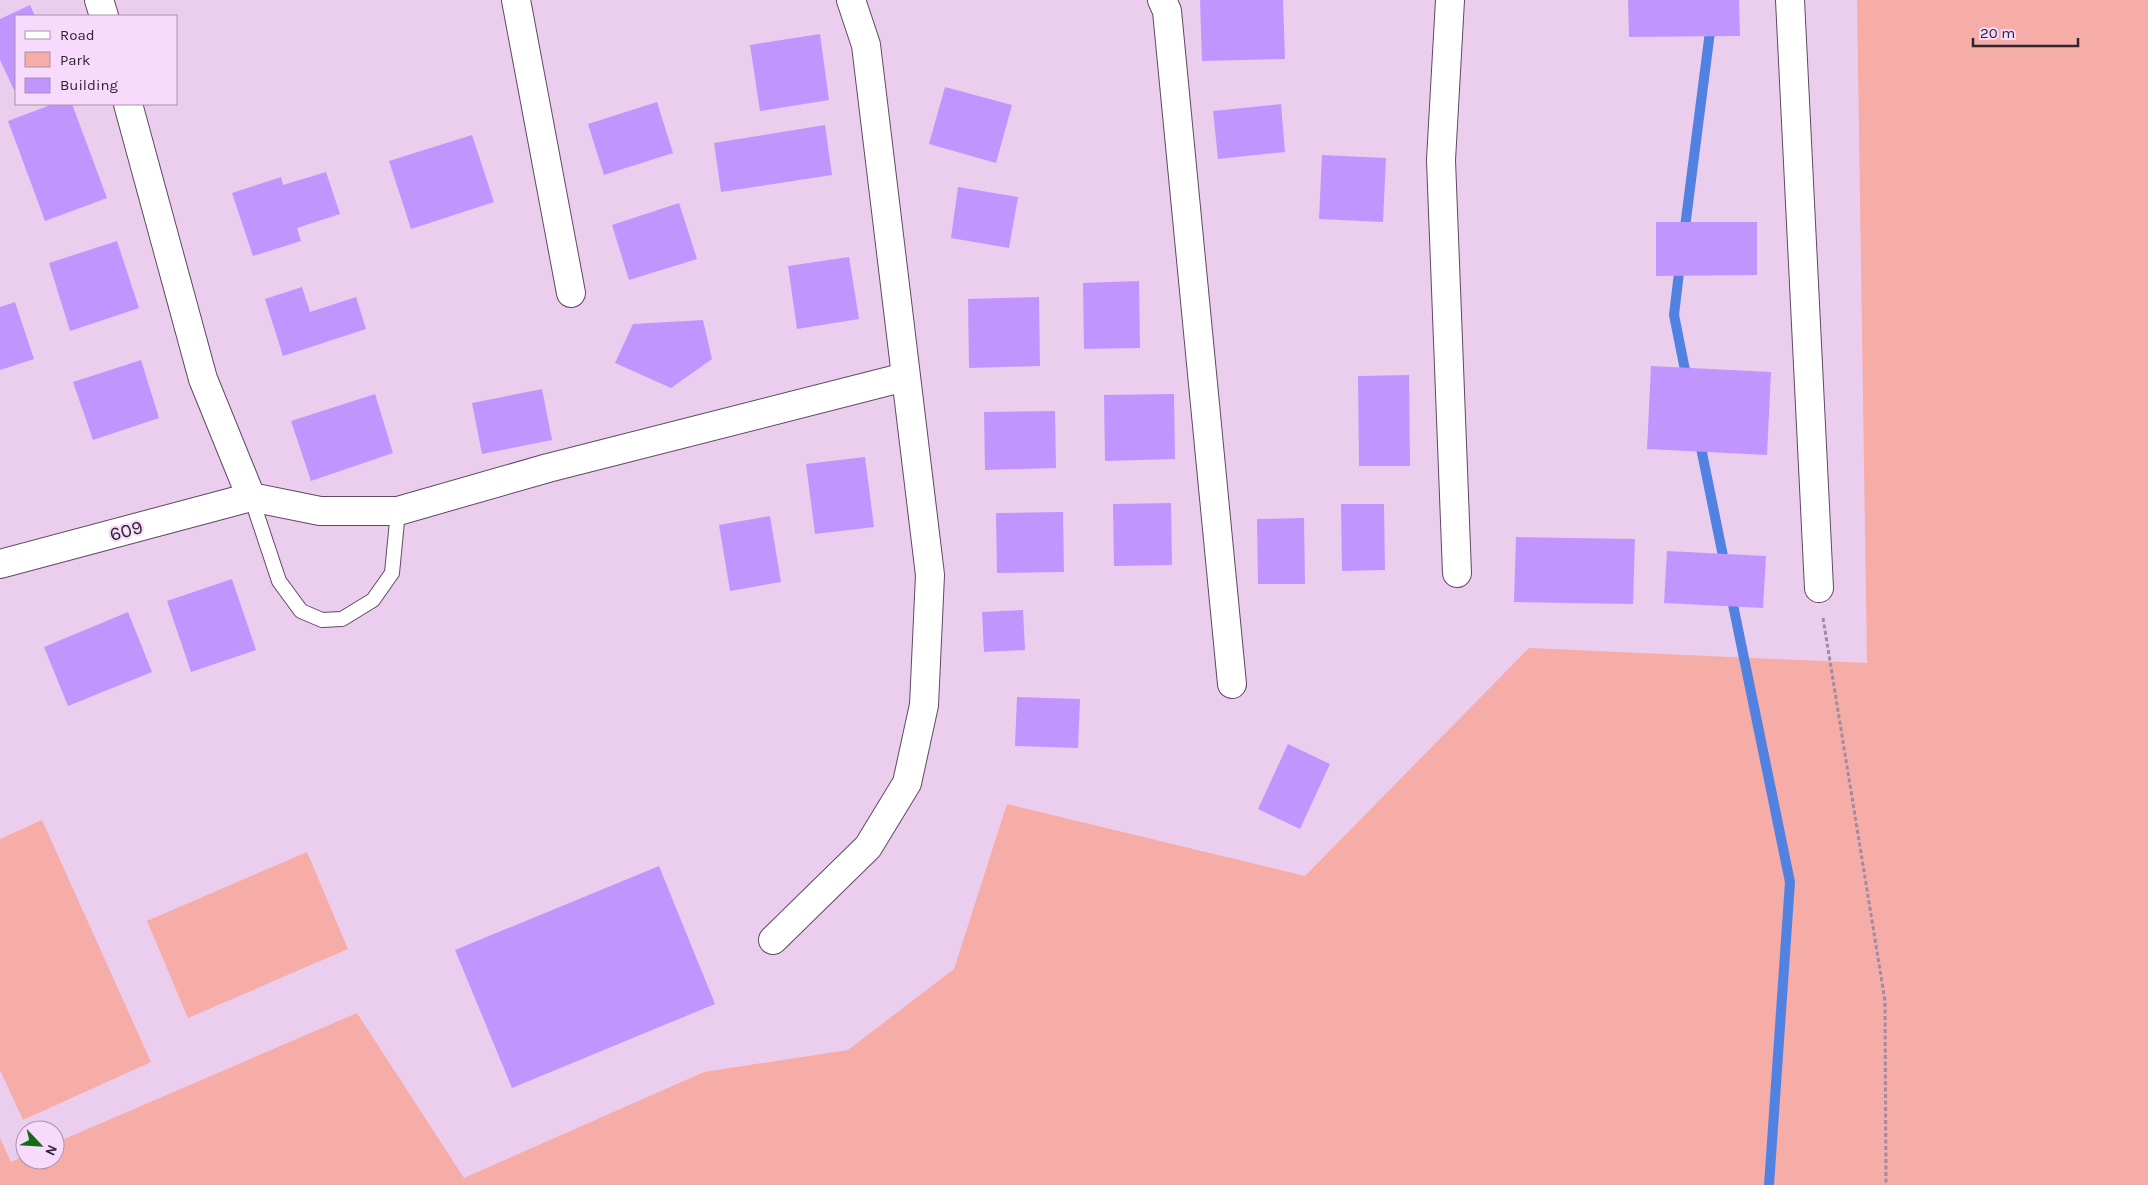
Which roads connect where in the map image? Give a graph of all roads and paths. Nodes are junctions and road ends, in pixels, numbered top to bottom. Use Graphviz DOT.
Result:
graph roads {
  1 [pos="99,0"];
  2 [pos="516,0"];
  3 [pos="851,0"];
  4 [pos="1162,0"];
  5 [pos="1450,0"];
  6 [pos="1790,0"];
  7 [pos="104,15"];
  8 [pos="128,105"];
  9 [pos="570,293"];
  10 [pos="905,377"];
  11 [pos="251,497"];
  12 [pos="398,511"];
  13 [pos="0,564"];
  14 [pos="1457,573"];
  15 [pos="1818,588"];
  16 [pos="1232,684"];
  17 [pos="773,940"];
  18 [pos="1886,1185"];
  1 -- 7 [label="street"];
  2 -- 9 [label="street"];
  3 -- 10 [label="street"];
  4 -- 16 [label="street"];
  5 -- 14 [label="street"];
  6 -- 15 [label="street"];
  8 -- 11 [label="street"];
  10 -- 12 [label="street"];
  10 -- 17 [label="street"];
  11 -- 12 [label="street"];
  11 -- 12 [label="lane"];
  11 -- 13 [label="street, 609"];
  15 -- 18 [label="path"];
}
